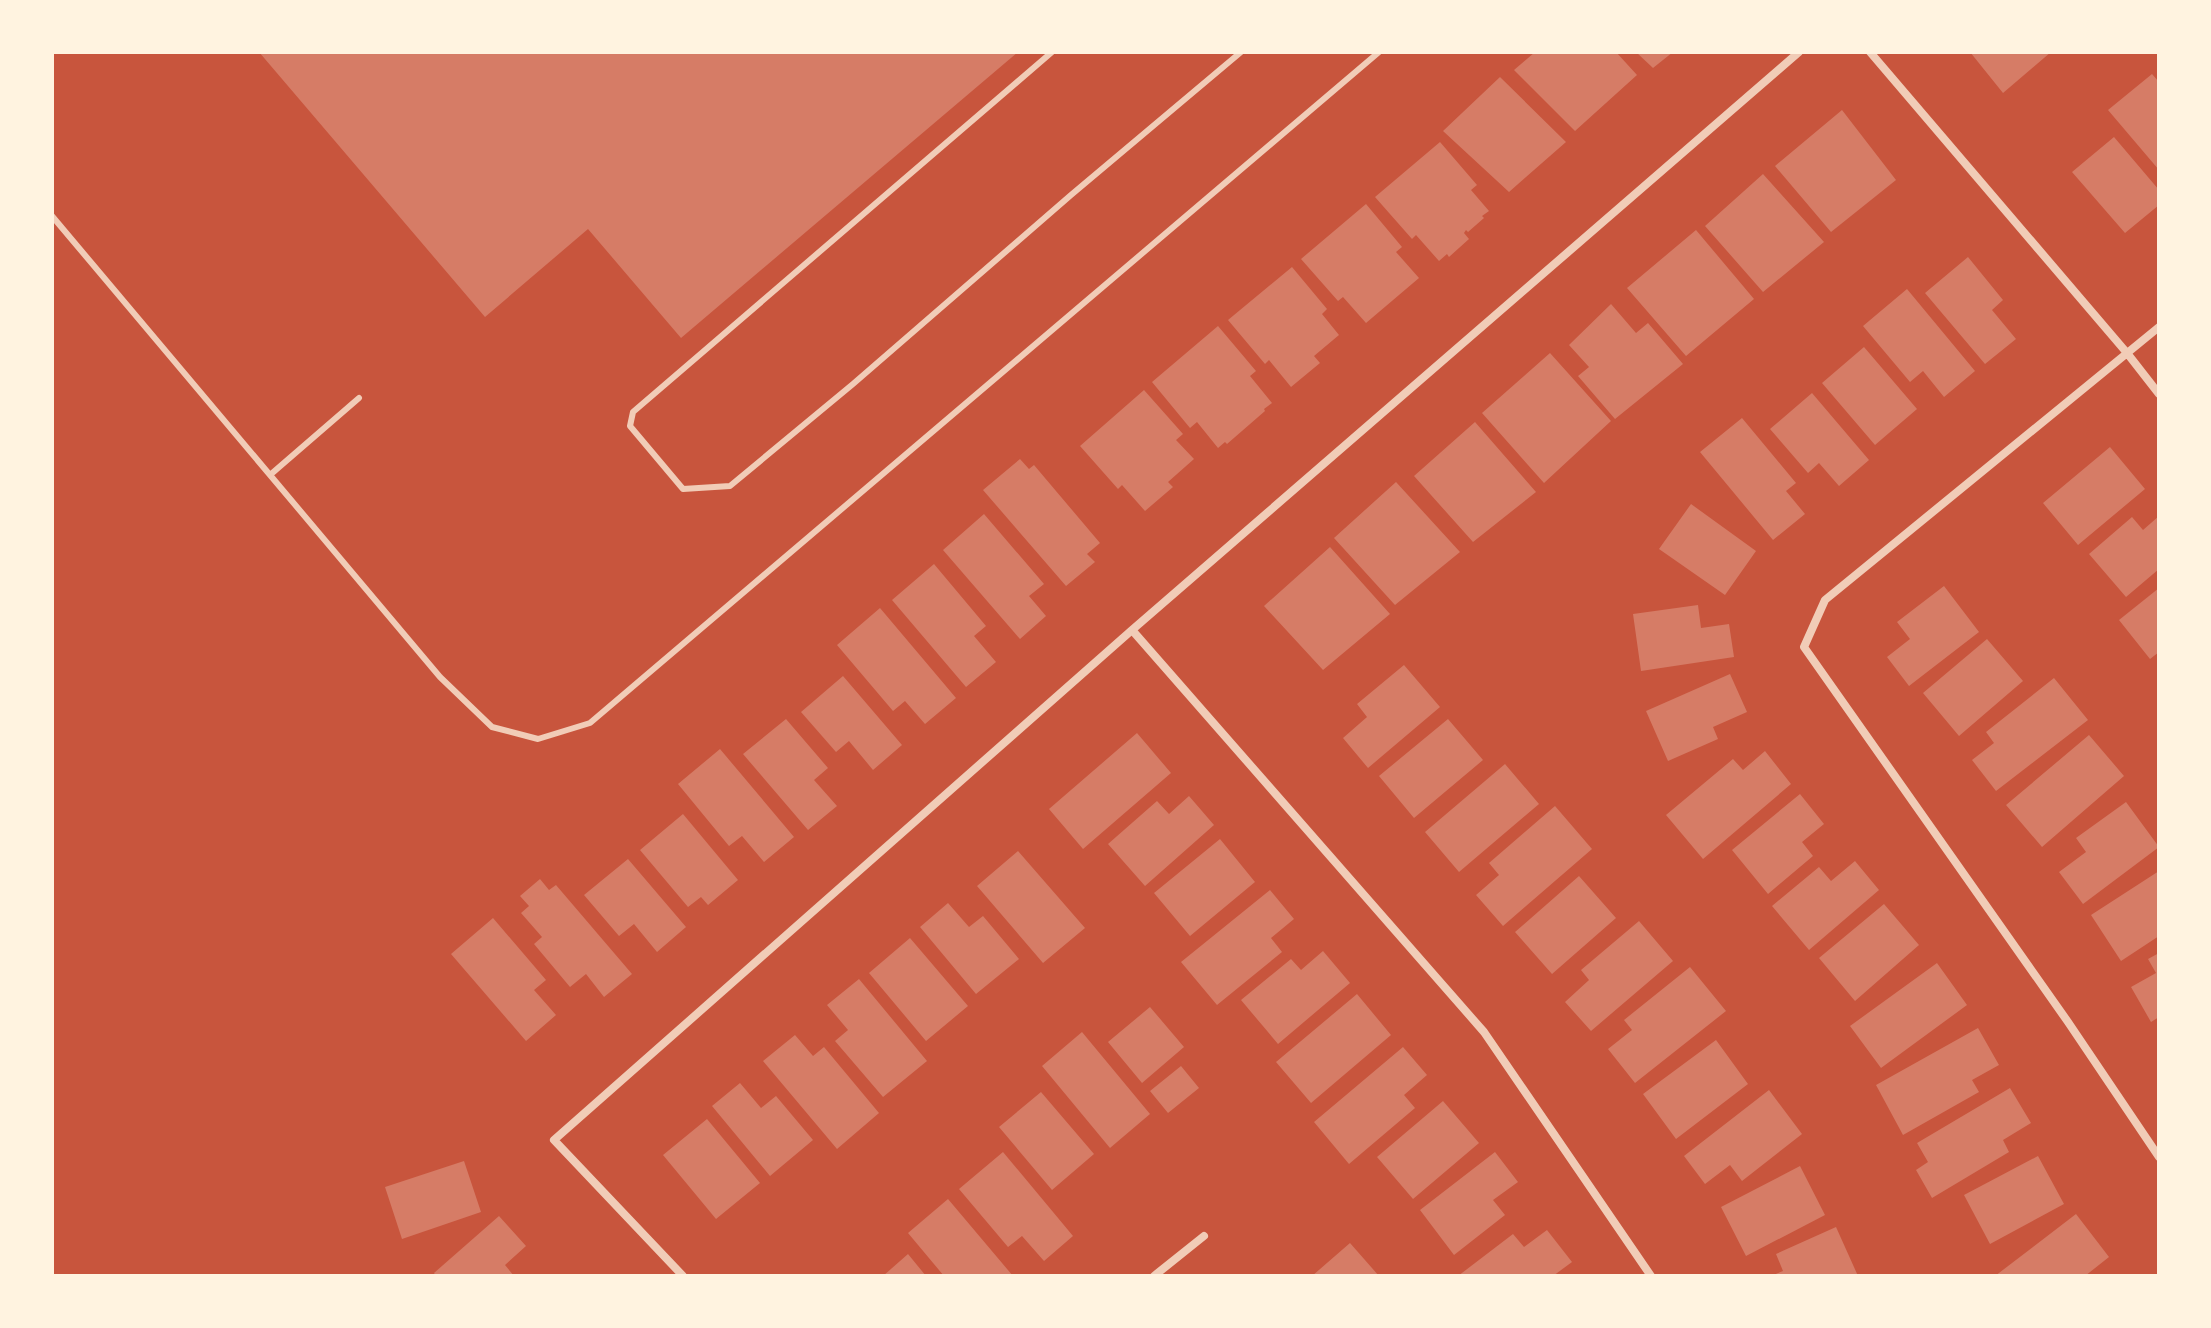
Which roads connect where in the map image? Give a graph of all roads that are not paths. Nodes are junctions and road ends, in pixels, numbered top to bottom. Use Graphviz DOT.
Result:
graph roads {
  1 [pos="1052,52"];
  2 [pos="1241,52"];
  3 [pos="1379,52"];
  4 [pos="1799,52"];
  5 [pos="1870,52"];
  6 [pos="52,216"];
  7 [pos="2159,327"];
  8 [pos="2127,353"];
  9 [pos="2159,394"];
  10 [pos="359,398"];
  11 [pos="270,475"];
  12 [pos="1132,630"];
  13 [pos="2159,1157"];
  14 [pos="1204,1236"];
  15 [pos="683,1276"];
  16 [pos="1154,1276"];
  17 [pos="1651,1276"];
  1 -- 2 [label="lane"];
  3 -- 11 [label="lane"];
  4 -- 12 [label="street"];
  5 -- 8 [label="street"];
  6 -- 11 [label="lane"];
  7 -- 8 [label="street"];
  8 -- 9 [label="street"];
  8 -- 13 [label="street"];
  10 -- 11 [label="lane"];
  12 -- 15 [label="street"];
  12 -- 17 [label="street"];
  14 -- 16 [label="street"];
}
